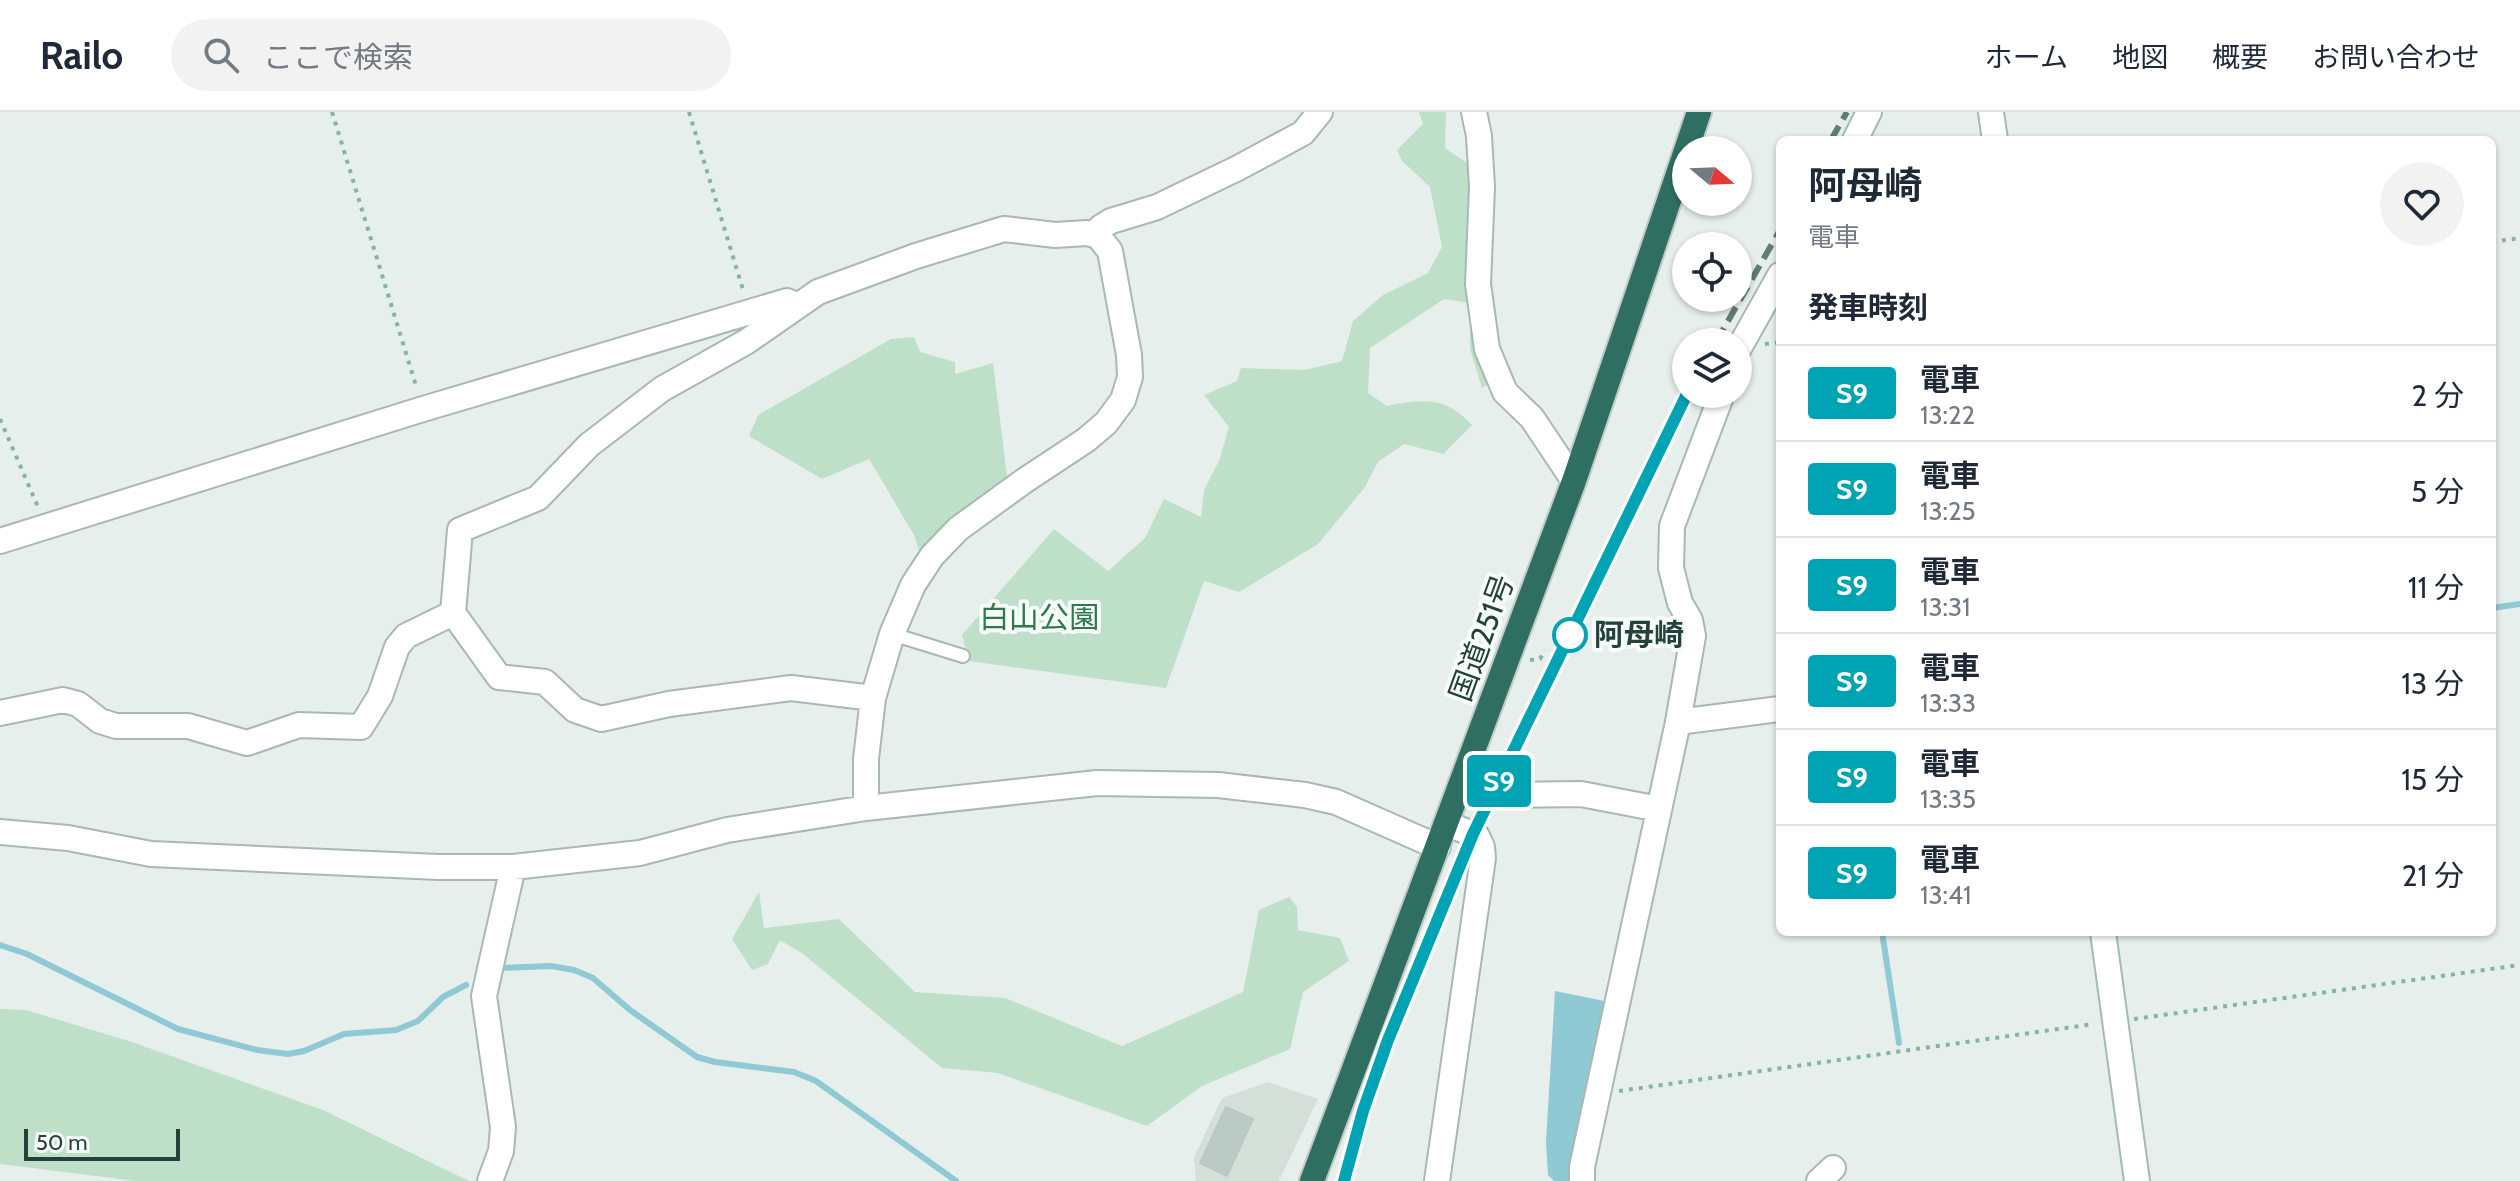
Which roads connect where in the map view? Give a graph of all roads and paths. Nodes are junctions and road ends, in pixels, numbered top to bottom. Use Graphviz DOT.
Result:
graph roads {
  1 [pos="332,112"];
  2 [pos="689,112"];
  3 [pos="1320,112"];
  4 [pos="1474,112"];
  5 [pos="1699,112"];
  6 [pos="1869,112"];
  7 [pos="1991,112"];
  8 [pos="1857,136"];
  9 [pos="1994,136"];
  10 [pos="1098,236"];
  11 [pos="2520,238"];
  12 [pos="2496,241"];
  13 [pos="1776,282"];
  14 [pos="798,306"];
  15 [pos="750,312"];
  16 [pos="1750,328"];
  17 [pos="1717,408"];
  18 [pos="423,409"];
  19 [pos="0,419"];
  20 [pos="1574,481"];
  21 [pos="47,528"];
  22 [pos="0,541"];
  23 [pos="453,613"];
  24 [pos="892,634"];
  25 [pos="963,656"];
  26 [pos="873,698"];
  27 [pos="1776,710"];
  28 [pos="0,713"];
  29 [pos="1678,722"];
  30 [pos="1463,781"];
  31 [pos="866,808"];
  32 [pos="1659,809"];
  33 [pos="1448,824"];
  34 [pos="0,832"];
  35 [pos="1438,847"];
  36 [pos="513,867"];
  37 [pos="2103,936"];
  38 [pos="2520,965"];
  39 [pos="2114,1021"];
  40 [pos="1599,1093"];
  41 [pos="490,1181"];
  42 [pos="1312,1181"];
  43 [pos="1437,1181"];
  44 [pos="1582,1181"];
  45 [pos="2137,1181"];
  1 -- 18 [label="path"];
  2 -- 15 [label="path"];
  3 -- 10 [label="street"];
  4 -- 20 [label="street"];
  5 -- 20 [label="highway, 国道251号"];
  6 -- 8 [label="street"];
  7 -- 9 [label="street"];
  10 -- 14 [label="street"];
  10 -- 24 [label="street"];
  11 -- 12 [label="path"];
  13 -- 16 [label="street"];
  14 -- 15 [label="street"];
  14 -- 23 [label="street"];
  15 -- 18 [label="street"];
  17 -- 29 [label="street"];
  18 -- 21 [label="street"];
  19 -- 21 [label="path"];
  20 -- 30 [label="highway, 国道251号"];
  21 -- 22 [label="street"];
  23 -- 26 [label="street"];
  23 -- 28 [label="street"];
  24 -- 25 [label="lane"];
  24 -- 26 [label="street"];
  26 -- 31 [label="street"];
  27 -- 29 [label="street"];
  29 -- 32 [label="street"];
  30 -- 32 [label="street"];
  30 -- 33 [label="highway, 国道251号"];
  31 -- 35 [label="street"];
  31 -- 36 [label="street"];
  32 -- 40 [label="street"];
  33 -- 35 [label="highway, 国道251号"];
  33 -- 43 [label="street"];
  34 -- 36 [label="street"];
  35 -- 42 [label="highway, 国道251号"];
  36 -- 41 [label="street"];
  37 -- 39 [label="street"];
  38 -- 39 [label="path"];
  39 -- 40 [label="path"];
  39 -- 45 [label="street"];
  40 -- 44 [label="street"];
}
